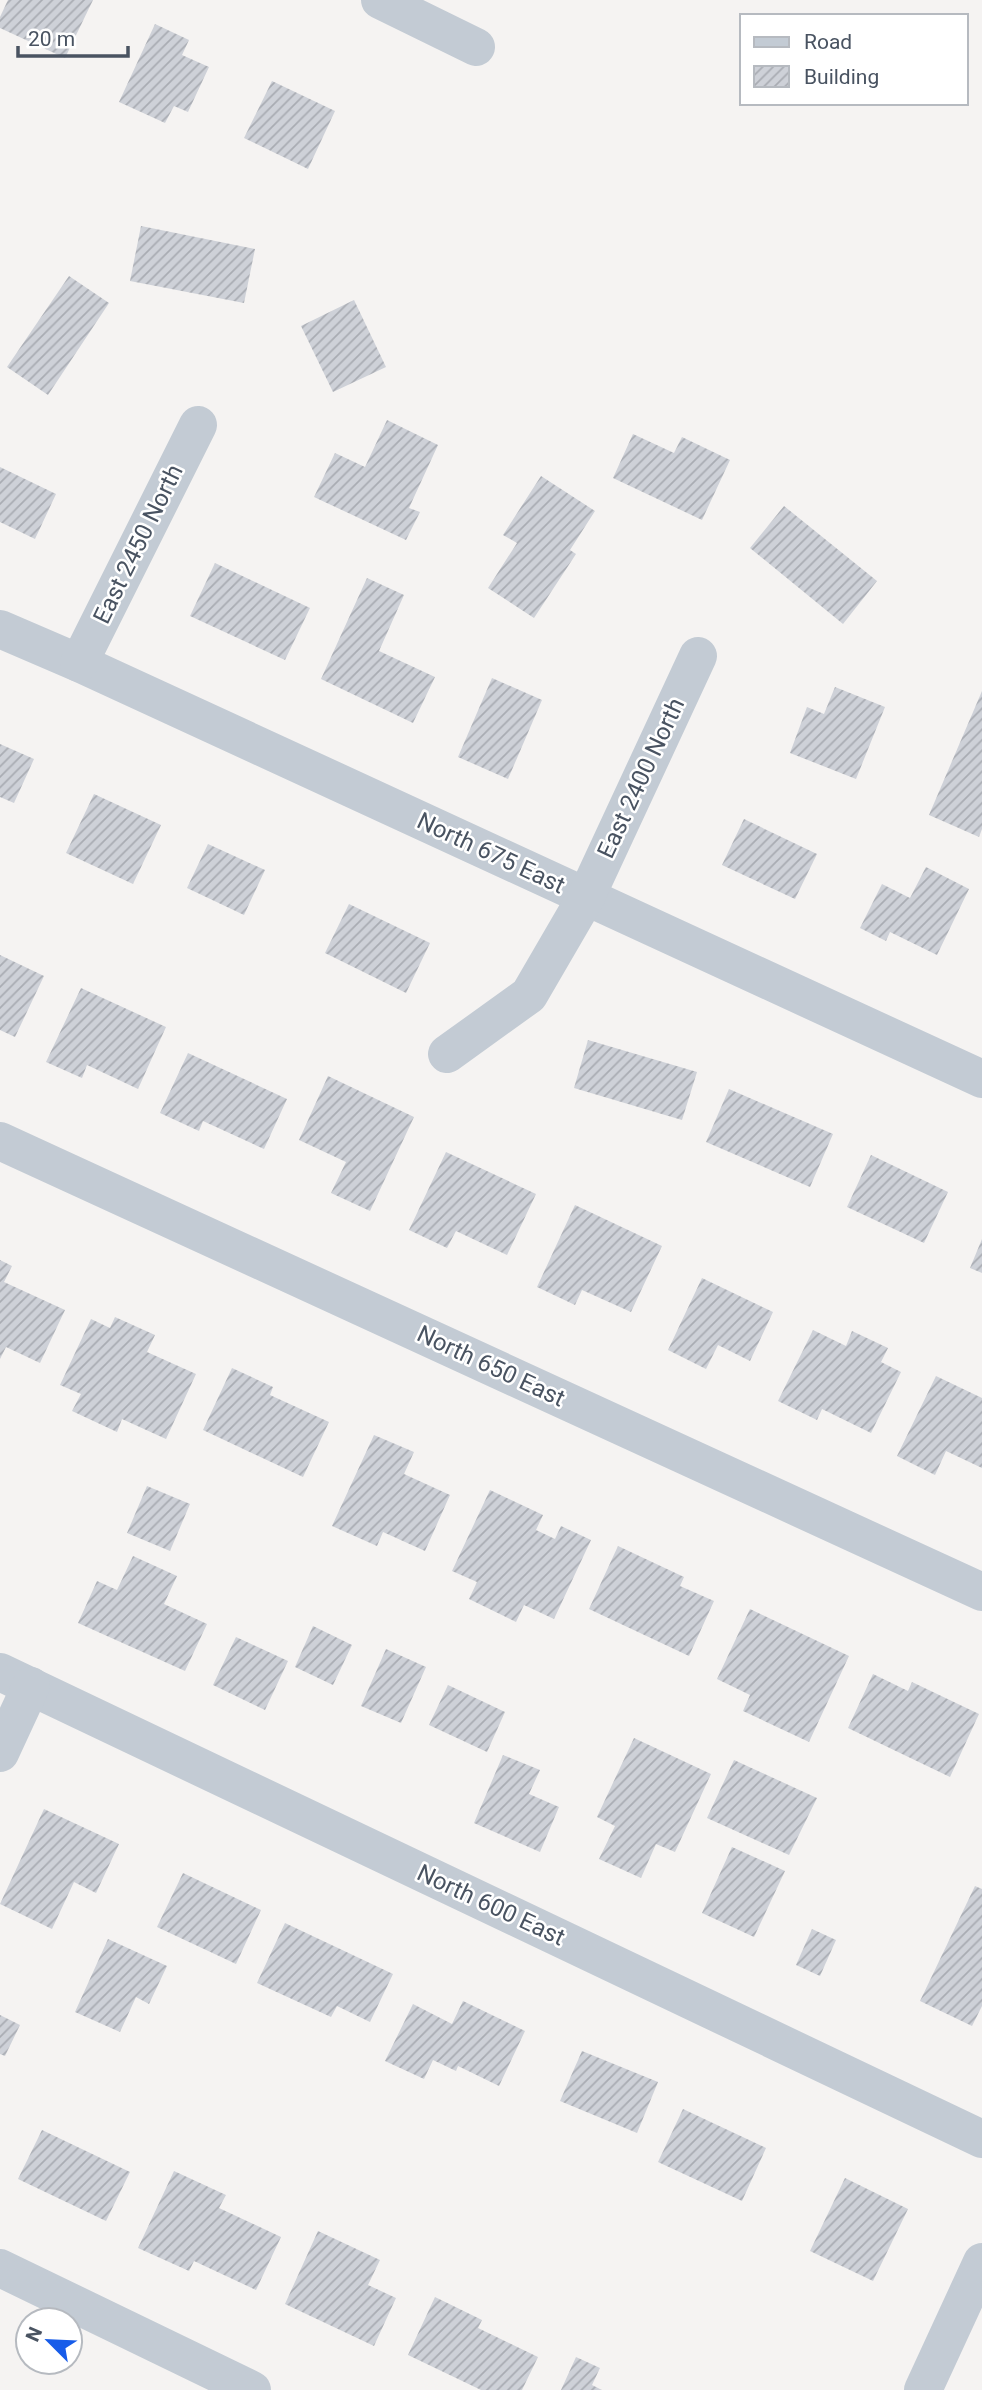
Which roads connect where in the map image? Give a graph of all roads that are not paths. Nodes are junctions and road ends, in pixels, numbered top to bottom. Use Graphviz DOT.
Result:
graph roads {
  1 [pos="380,0"];
  2 [pos="476,47"];
  3 [pos="198,425"];
  4 [pos="0,629"];
  5 [pos="698,656"];
  6 [pos="79,663"];
  7 [pos="586,897"];
  8 [pos="447,1054"];
  9 [pos="982,1079"];
  10 [pos="0,1141"];
  11 [pos="982,1592"];
  12 [pos="15,1679"];
  13 [pos="0,1752"];
  14 [pos="982,2139"];
  15 [pos="982,2262"];
  16 [pos="0,2268"];
  17 [pos="252,2390"];
  18 [pos="923,2390"];
  1 -- 2 [label="street"];
  3 -- 6 [label="street, East 2450 North"];
  4 -- 6 [label="street, North 675 East"];
  5 -- 7 [label="street, East 2400 North"];
  6 -- 7 [label="street, North 675 East"];
  7 -- 8 [label="street, East 2400 North"];
  7 -- 9 [label="street, North 675 East"];
  10 -- 11 [label="street, North 650 East"];
  12 -- 13 [label="street"];
  12 -- 14 [label="street, North 600 East"];
  15 -- 18 [label="street"];
  16 -- 17 [label="street"];
}
